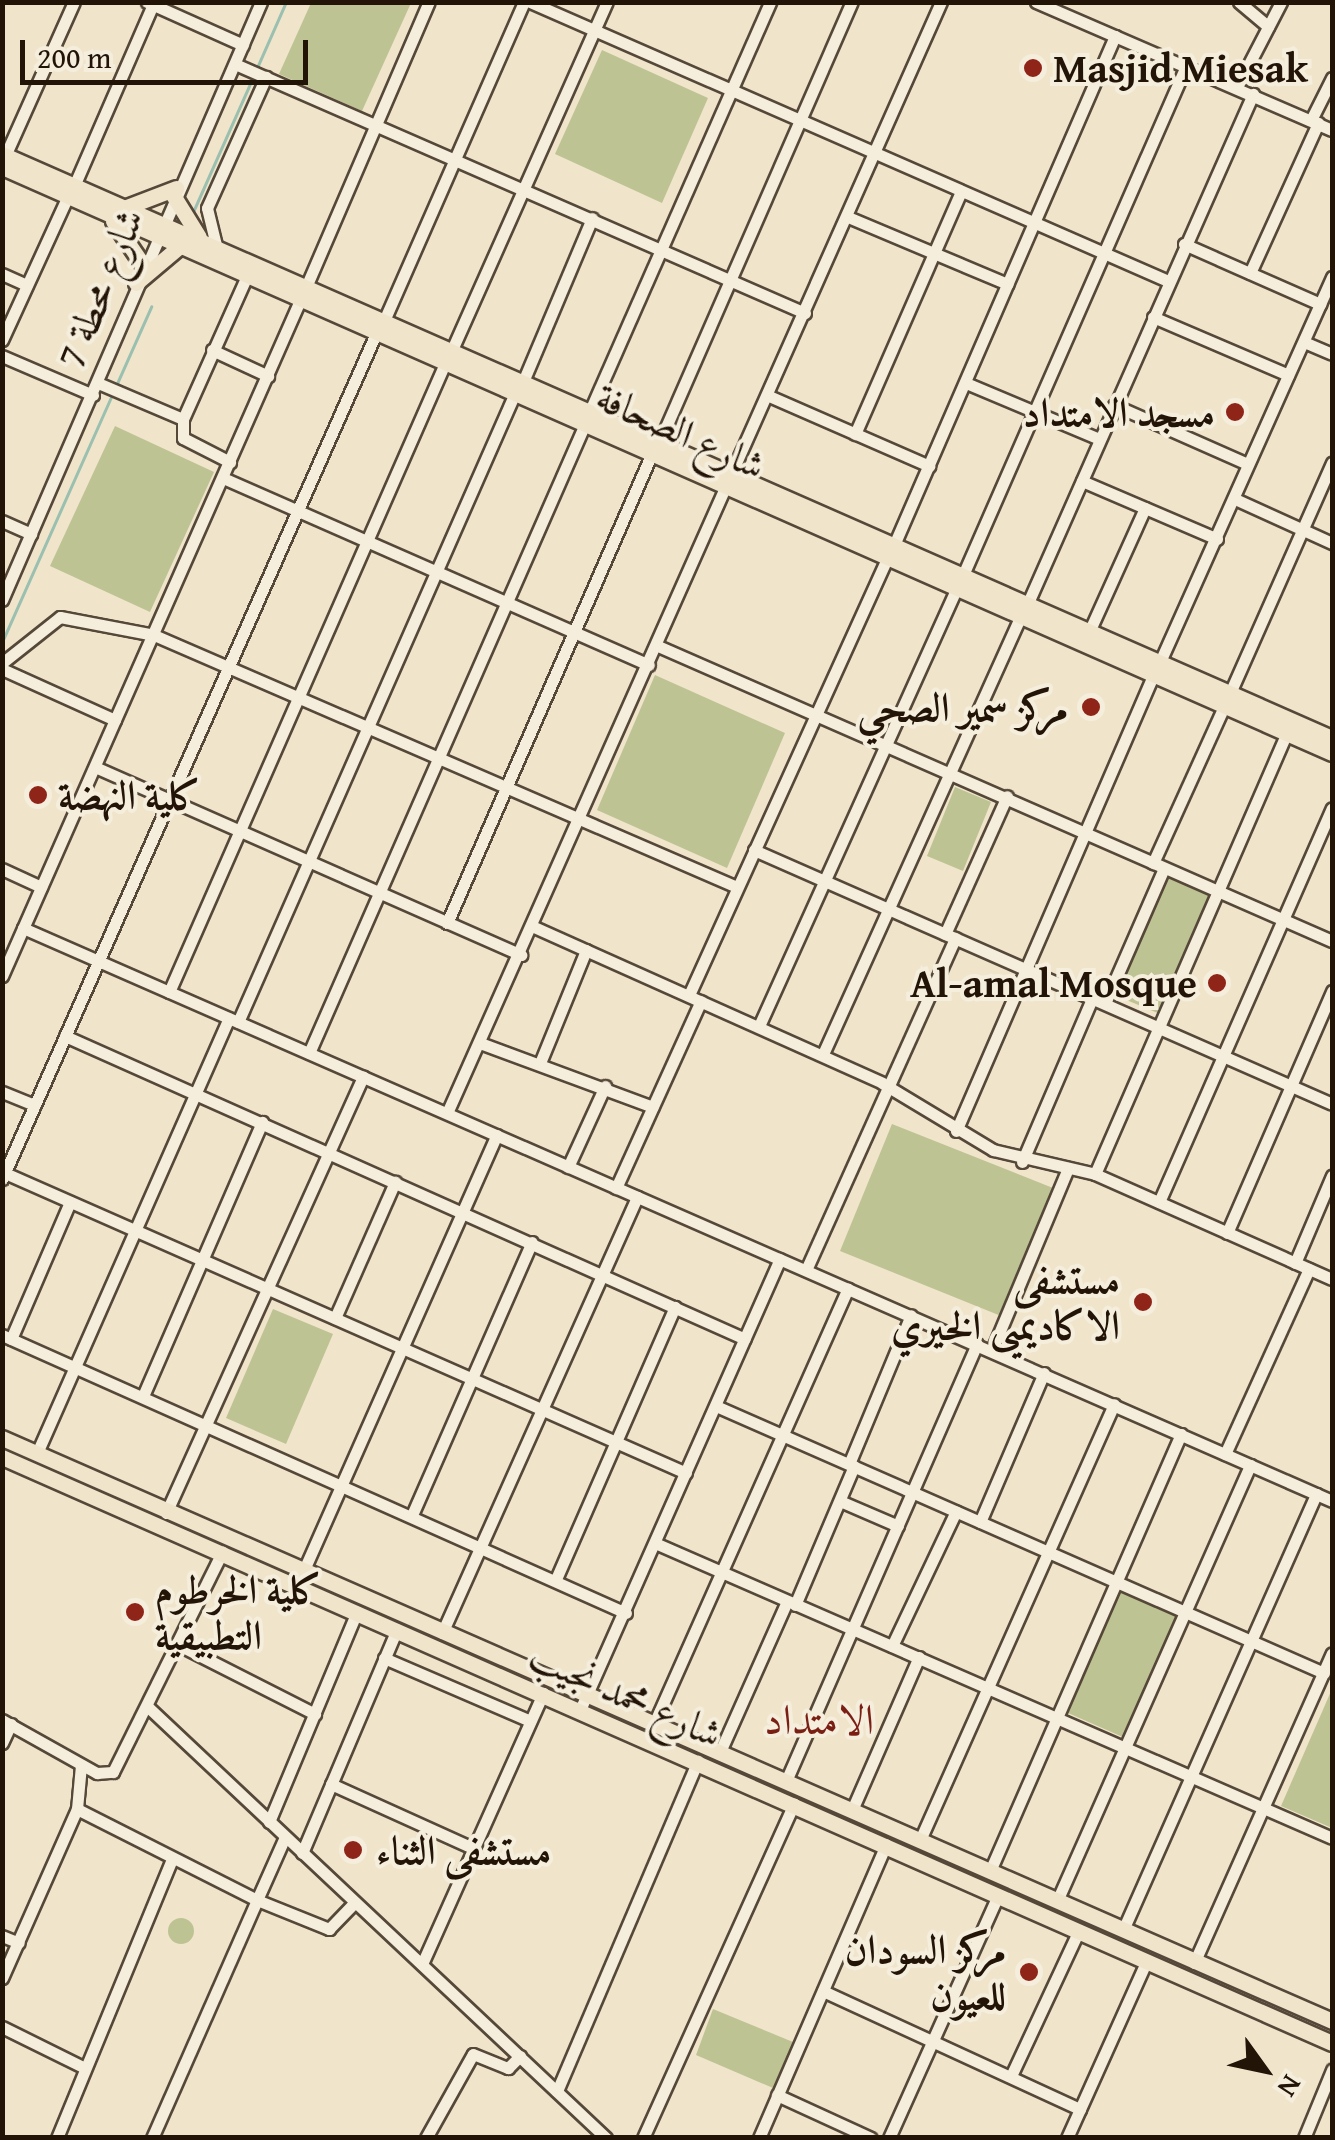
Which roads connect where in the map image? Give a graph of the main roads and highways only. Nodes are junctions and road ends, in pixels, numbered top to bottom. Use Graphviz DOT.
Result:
graph roads {
  1 [pos="4,159"];
  2 [pos="71,191"];
  3 [pos="84,204"];
  4 [pos="124,208"];
  5 [pos="158,229"];
  6 [pos="183,245"];
  7 [pos="213,250"];
  8 [pos="143,265"];
  9 [pos="136,283"];
  10 [pos="304,292"];
  11 [pos="1024,609"];
  12 [pos="1157,668"];
  13 [pos="1228,699"];
  14 [pos="1332,738"];
  15 [pos="1332,754"];
  16 [pos="4,1442"];
  17 [pos="2,1456"];
  18 [pos="584,1704"];
  19 [pos="1331,2030"];
  1 -- 2 [label="main road, شارع الصحافة"];
  2 -- 3 [label="main road, شارع الصحافة"];
  2 -- 4 [label="main road, شارع الصحافة"];
  3 -- 5 [label="main road, شارع الصحافة"];
  3 -- 8 [label="main road"];
  4 -- 5 [label="main road, شارع الصحافة"];
  4 -- 7 [label="main road"];
  5 -- 6 [label="main road, شارع الصحافة"];
  5 -- 7 [label="main road, شارع الصحافة"];
  6 -- 7 [label="main road, شارع الصحافة"];
  6 -- 9 [label="main road"];
  7 -- 10 [label="main road, شارع الصحافة"];
  7 -- 10 [label="main road, شارع الصحافة"];
  10 -- 11 [label="main road, شارع الصحافة"];
  11 -- 12 [label="main road, شارع الصحافة"];
  11 -- 12 [label="main road, شارع الصحافة"];
  12 -- 13 [label="main road, شارع الصحافة"];
  13 -- 14 [label="main road, شارع الصحافة"];
  13 -- 15 [label="main road, شارع الصحافة"];
  16 -- 18 [label="main road, شارع محمد نجيب"];
  17 -- 18 [label="main road, شارع محمد نجيب"];
  18 -- 19 [label="main road, شارع محمد نجيب"];
  18 -- 19 [label="main road, شارع محمد نجيب"];
}
